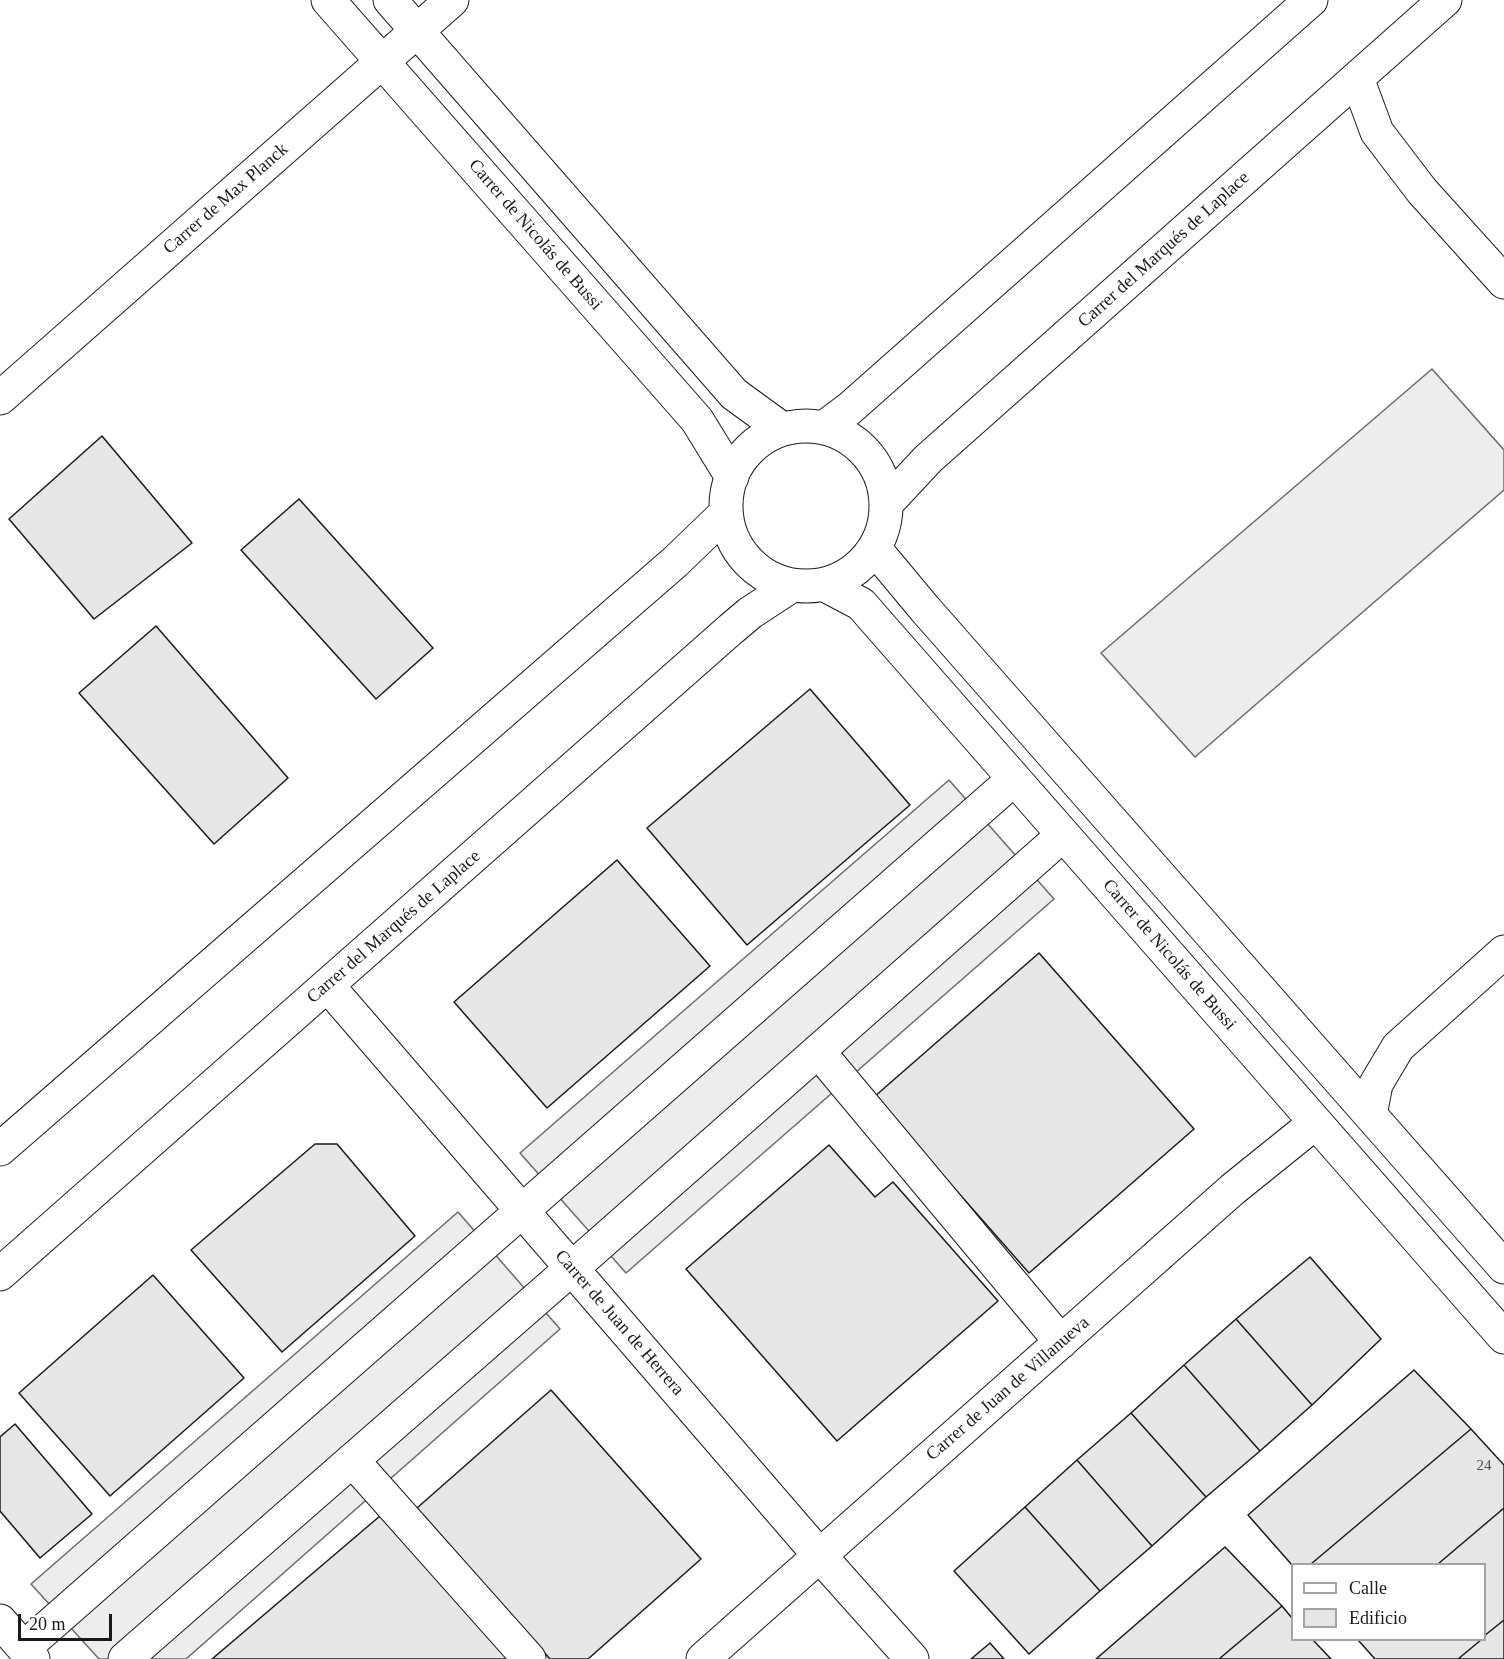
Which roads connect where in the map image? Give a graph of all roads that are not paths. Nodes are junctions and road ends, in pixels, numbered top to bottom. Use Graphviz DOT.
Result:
graph roads {
  1 [pos="328,0"];
  2 [pos="390,0"];
  3 [pos="452,0"];
  4 [pos="1311,0"];
  5 [pos="1445,0"];
  6 [pos="417,31"];
  7 [pos="382,61"];
  8 [pos="1357,78"];
  9 [pos="1504,282"];
  10 [pos="0,398"];
  11 [pos="825,427"];
  12 [pos="782,429"];
  13 [pos="732,477"];
  14 [pos="886,504"];
  15 [pos="726,513"];
  16 [pos="875,549"];
  17 [pos="825,585"];
  18 [pos="791,586"];
  19 [pos="1014,779"];
  20 [pos="1063,835"];
  21 [pos="1504,952"];
  22 [pos="328,986"];
  23 [pos="818,1051"];
  24 [pos="1370,1114"];
  25 [pos="1315,1123"];
  26 [pos="0,1149"];
  27 [pos="522,1210"];
  28 [pos="1504,1267"];
  29 [pos="572,1268"];
  30 [pos="0,1274"];
  31 [pos="1504,1337"];
  32 [pos="1061,1342"];
  33 [pos="352,1460"];
  34 [pos="820,1556"];
  35 [pos="0,1621"];
  36 [pos="29,1653"];
  37 [pos="125,1659"];
  38 [pos="529,1659"];
  39 [pos="703,1659"];
  40 [pos="912,1659"];
  1 -- 7 [label="street, Carrer de Nicolás de Bussi"];
  2 -- 6 [label="street"];
  3 -- 6 [label="street, Carrer de Max Planck"];
  4 -- 11 [label="street"];
  5 -- 8 [label="street, Carrer del Marqués de Laplace"];
  6 -- 7 [label="street, Carrer de Max Planck"];
  6 -- 12 [label="street"];
  7 -- 10 [label="street, Carrer de Max Planck"];
  7 -- 13 [label="street, Carrer de Nicolás de Bussi"];
  8 -- 9 [label="street"];
  8 -- 14 [label="street, Carrer del Marqués de Laplace"];
  11 -- 12 [label="street"];
  11 -- 14 [label="street"];
  12 -- 13 [label="street"];
  13 -- 15 [label="street"];
  14 -- 16 [label="street"];
  15 -- 18 [label="street"];
  15 -- 26 [label="street"];
  16 -- 17 [label="street"];
  16 -- 24 [label="street"];
  17 -- 18 [label="street"];
  17 -- 19 [label="street, Carrer de Nicolás de Bussi"];
  18 -- 22 [label="street, Carrer del Marqués de Laplace"];
  19 -- 20 [label="street, Carrer de Nicolás de Bussi"];
  19 -- 27 [label="street"];
  20 -- 23 [label="street"];
  20 -- 25 [label="street, Carrer de Nicolás de Bussi"];
  21 -- 24 [label="street"];
  22 -- 27 [label="street, Carrer de Juan de Herrera"];
  22 -- 30 [label="street, Carrer del Marqués de Laplace"];
  23 -- 29 [label="street"];
  23 -- 32 [label="street"];
  24 -- 28 [label="street"];
  25 -- 31 [label="street, Carrer de Nicolás de Bussi"];
  25 -- 32 [label="street, Carrer de Juan de Villanueva"];
  27 -- 29 [label="street, Carrer de Juan de Herrera"];
  27 -- 36 [label="street"];
  29 -- 33 [label="street"];
  29 -- 34 [label="street, Carrer de Juan de Herrera"];
  32 -- 34 [label="street, Carrer de Juan de Villanueva"];
  33 -- 37 [label="street"];
  33 -- 38 [label="street"];
  34 -- 39 [label="street, Carrer de Juan de Villanueva"];
  34 -- 40 [label="street, Carrer de Juan de Herrera"];
  35 -- 36 [label="street"];
}
